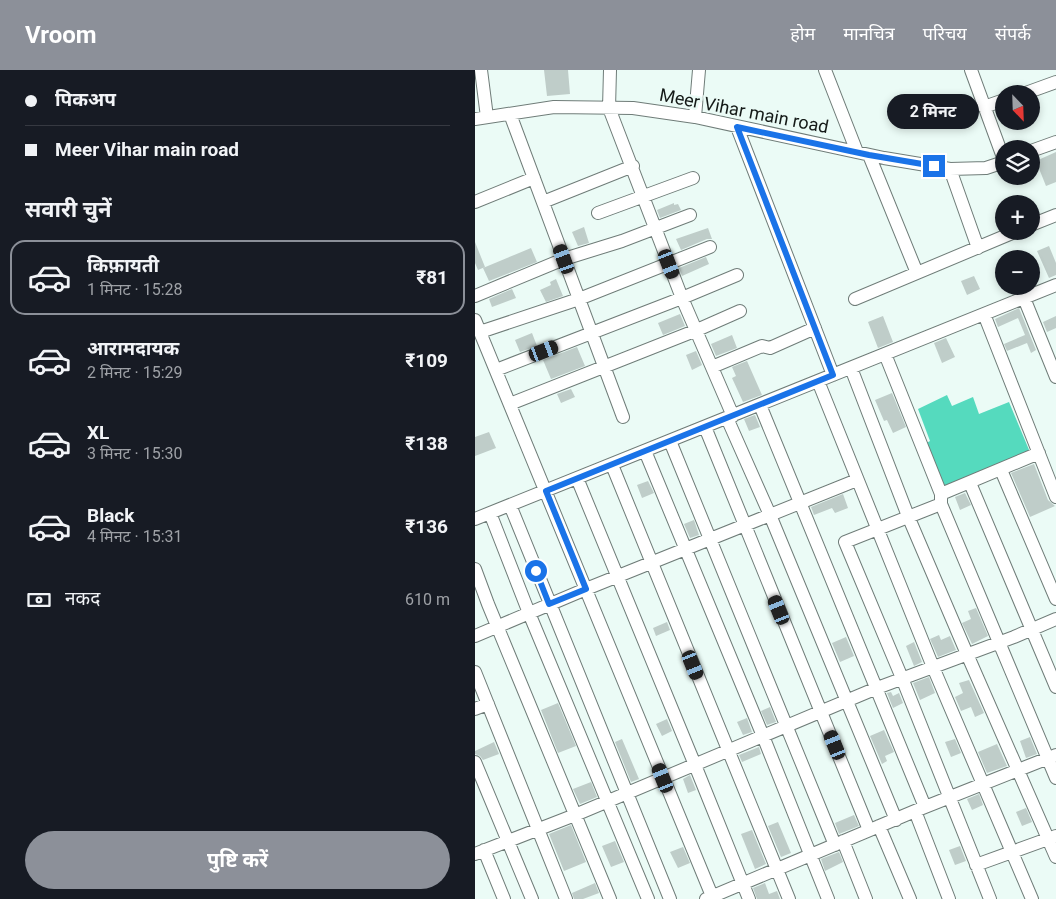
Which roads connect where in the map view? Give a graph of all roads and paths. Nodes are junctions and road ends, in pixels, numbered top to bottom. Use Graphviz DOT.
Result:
graph roads {
  1 [pos="481,70"];
  2 [pos="610,70"];
  3 [pos="699,70"];
  4 [pos="825,70"];
  5 [pos="971,70"];
  6 [pos="1056,82"];
  7 [pos="1040,88"];
  8 [pos="995,103"];
  9 [pos="984,107"];
  10 [pos="609,108"];
  11 [pos="510,114"];
  12 [pos="481,118"];
  13 [pos="695,118"];
  14 [pos="737,127"];
  15 [pos="996,140"];
  16 [pos="1056,142"];
  17 [pos="1040,148"];
  18 [pos="863,153"];
  19 [pos="995,164"];
  20 [pos="633,166"];
  21 [pos="950,169"];
  22 [pos="534,178"];
  23 [pos="693,178"];
  24 [pos="643,196"];
  25 [pos="475,202"];
  26 [pos="543,202"];
  27 [pos="598,214"];
  28 [pos="690,214"];
  29 [pos="1056,215"];
  30 [pos="1040,221"];
  31 [pos="656,228"];
  32 [pos="996,240"];
  33 [pos="710,247"];
  34 [pos="978,248"];
  35 [pos="564,259"];
  36 [pos="669,264"];
  37 [pos="917,273"];
  38 [pos="737,275"];
  39 [pos="1055,287"];
  40 [pos="475,296"];
  41 [pos="682,298"];
  42 [pos="1024,298"];
  43 [pos="579,299"];
  44 [pos="855,299"];
  45 [pos="740,311"];
  46 [pos="984,314"];
  47 [pos="477,326"];
  48 [pos="815,328"];
  49 [pos="697,330"];
  50 [pos="592,333"];
  51 [pos="885,354"];
  52 [pos="606,366"];
  53 [pos="712,367"];
  54 [pos="851,368"];
  55 [pos="496,370"];
  56 [pos="833,375"];
  57 [pos="1056,377"];
  58 [pos="818,381"];
  59 [pos="510,404"];
  60 [pos="760,405"];
  61 [pos="623,416"];
  62 [pos="730,417"];
  63 [pos="705,427"];
  64 [pos="670,441"];
  65 [pos="645,451"];
  66 [pos="1039,453"];
  67 [pos="612,464"];
  68 [pos="1001,470"];
  69 [pos="577,478"];
  70 [pos="857,480"];
  71 [pos="970,483"];
  72 [pos="546,491"];
  73 [pos="1056,497"];
  74 [pos="941,499"];
  75 [pos="800,503"];
  76 [pos="509,505"];
  77 [pos="490,513"];
  78 [pos="770,515"];
  79 [pos="908,516"];
  80 [pos="475,519"];
  81 [pos="745,525"];
  82 [pos="877,529"];
  83 [pos="711,538"];
  84 [pos="685,548"];
  85 [pos="652,562"];
  86 [pos="475,569"];
  87 [pos="618,576"];
  88 [pos="586,589"];
  89 [pos="480,598"];
  90 [pos="1056,599"];
  91 [pos="549,604"];
  92 [pos="529,613"];
  93 [pos="1056,619"];
  94 [pos="497,627"];
  95 [pos="1031,630"];
  96 [pos="475,636"];
  97 [pos="998,642"];
  98 [pos="967,654"];
  99 [pos="933,667"];
  100 [pos="475,672"];
  101 [pos="902,678"];
  102 [pos="1056,687"];
  103 [pos="877,688"];
  104 [pos="845,701"];
  105 [pos="488,704"];
  106 [pos="475,709"];
  107 [pos="821,711"];
  108 [pos="787,726"];
  109 [pos="763,736"];
  110 [pos="728,751"];
  111 [pos="1052,756"];
  112 [pos="475,762"];
  113 [pos="695,765"];
  114 [pos="1018,770"];
  115 [pos="663,778"];
  116 [pos="1056,778"];
  117 [pos="983,784"];
  118 [pos="627,794"];
  119 [pos="949,798"];
  120 [pos="608,801"];
  121 [pos="920,809"];
  122 [pos="575,815"];
  123 [pos="896,820"];
  124 [pos="874,828"];
  125 [pos="538,830"];
  126 [pos="1052,838"];
  127 [pos="508,841"];
  128 [pos="839,843"];
  129 [pos="480,852"];
  130 [pos="1012,852"];
  131 [pos="810,855"];
  132 [pos="1056,857"];
  133 [pos="977,866"];
  134 [pos="777,869"];
  135 [pos="742,884"];
  136 [pos="709,898"];
  137 [pos="504,899"];
  138 [pos="532,899"];
  139 [pos="566,899"];
  140 [pos="610,899"];
  141 [pos="648,899"];
  142 [pos="670,899"];
  143 [pos="749,899"];
  144 [pos="789,899"];
  145 [pos="828,899"];
  146 [pos="866,899"];
  147 [pos="910,899"];
  148 [pos="949,899"];
  149 [pos="990,899"];
  150 [pos="1032,899"];
  1 -- 12 [label="street"];
  2 -- 10 [label="street"];
  3 -- 13 [label="street"];
  4 -- 18 [label="street"];
  5 -- 9 [label="street"];
  6 -- 7 [label="street"];
  8 -- 9 [label="street"];
  9 -- 15 [label="street"];
  10 -- 11 [label="street, Meer Vihar main road"];
  10 -- 13 [label="street, Meer Vihar main road"];
  10 -- 20 [label="street"];
  11 -- 12 [label="street, Meer Vihar main road"];
  11 -- 22 [label="street"];
  13 -- 14 [label="street, Meer Vihar main road"];
  14 -- 18 [label="street, Meer Vihar main road"];
  14 -- 48 [label="street"];
  16 -- 17 [label="street"];
  18 -- 21 [label="street, Meer Vihar main road"];
  18 -- 37 [label="street"];
  19 -- 21 [label="street, Meer Vihar main road"];
  20 -- 24 [label="street"];
  20 -- 26 [label="street"];
  21 -- 34 [label="street"];
  22 -- 25 [label="street"];
  22 -- 26 [label="street"];
  23 -- 24 [label="street"];
  24 -- 27 [label="street"];
  24 -- 31 [label="street"];
  26 -- 35 [label="street"];
  28 -- 31 [label="street"];
  29 -- 30 [label="street"];
  31 -- 35 [label="street"];
  31 -- 36 [label="street"];
  32 -- 34 [label="street"];
  33 -- 36 [label="street"];
  34 -- 37 [label="street"];
  35 -- 40 [label="street"];
  35 -- 43 [label="street"];
  36 -- 41 [label="street"];
  36 -- 43 [label="street"];
  37 -- 44 [label="street"];
  38 -- 41 [label="street"];
  39 -- 42 [label="street"];
  41 -- 49 [label="street"];
  41 -- 50 [label="street"];
  42 -- 46 [label="street"];
  42 -- 57 [label="street"];
  43 -- 47 [label="street"];
  43 -- 50 [label="street"];
  45 -- 49 [label="street"];
  46 -- 51 [label="street"];
  46 -- 66 [label="street"];
  47 -- 55 [label="street"];
  48 -- 53 [label="street"];
  48 -- 56 [label="street"];
  49 -- 52 [label="street"];
  49 -- 53 [label="street"];
  50 -- 52 [label="street"];
  50 -- 55 [label="street"];
  51 -- 54 [label="street"];
  51 -- 74 [label="street"];
  52 -- 59 [label="street"];
  52 -- 61 [label="street"];
  53 -- 62 [label="street"];
  54 -- 56 [label="street"];
  54 -- 79 [label="street"];
  55 -- 59 [label="street"];
  56 -- 58 [label="street"];
  58 -- 60 [label="street"];
  58 -- 70 [label="street"];
  59 -- 72 [label="street"];
  60 -- 62 [label="street"];
  60 -- 75 [label="street"];
  62 -- 63 [label="street"];
  62 -- 78 [label="street"];
  63 -- 64 [label="street"];
  63 -- 81 [label="street"];
  64 -- 65 [label="street"];
  64 -- 83 [label="street"];
  65 -- 67 [label="street"];
  65 -- 84 [label="street"];
  66 -- 68 [label="street"];
  66 -- 73 [label="street"];
  67 -- 69 [label="street"];
  67 -- 85 [label="street"];
  68 -- 71 [label="street"];
  68 -- 90 [label="street"];
  69 -- 72 [label="street"];
  69 -- 87 [label="street"];
  70 -- 75 [label="street"];
  70 -- 82 [label="street"];
  71 -- 74 [label="street"];
  71 -- 95 [label="street"];
  72 -- 76 [label="street"];
  72 -- 88 [label="street"];
  74 -- 79 [label="street"];
  74 -- 97 [label="street"];
  75 -- 78 [label="street"];
  75 -- 103 [label="street"];
  76 -- 77 [label="street"];
  76 -- 91 [label="street"];
  77 -- 80 [label="street"];
  77 -- 92 [label="street"];
  78 -- 81 [label="street"];
  78 -- 104 [label="street"];
  79 -- 82 [label="street"];
  79 -- 98 [label="street"];
  81 -- 83 [label="street"];
  81 -- 107 [label="street"];
  82 -- 99 [label="street"];
  82 -- 101 [label="street"];
  83 -- 84 [label="street"];
  83 -- 108 [label="street"];
  84 -- 85 [label="street"];
  84 -- 109 [label="street"];
  85 -- 87 [label="street"];
  85 -- 110 [label="street"];
  86 -- 89 [label="street"];
  87 -- 88 [label="street"];
  87 -- 113 [label="street"];
  88 -- 91 [label="street"];
  88 -- 115 [label="street"];
  89 -- 94 [label="street"];
  91 -- 92 [label="street"];
  91 -- 118 [label="street"];
  92 -- 94 [label="street"];
  92 -- 120 [label="street"];
  93 -- 95 [label="street"];
  94 -- 96 [label="street"];
  94 -- 122 [label="street"];
  95 -- 97 [label="street"];
  95 -- 102 [label="street"];
  97 -- 98 [label="street"];
  97 -- 111 [label="street"];
  98 -- 99 [label="street"];
  98 -- 114 [label="street"];
  99 -- 101 [label="street"];
  99 -- 117 [label="street"];
  100 -- 105 [label="street"];
  101 -- 103 [label="street"];
  101 -- 119 [label="street"];
  103 -- 104 [label="street"];
  103 -- 121 [label="street"];
  104 -- 107 [label="street"];
  104 -- 123 [label="street"];
  105 -- 106 [label="street"];
  105 -- 125 [label="street"];
  107 -- 108 [label="street"];
  107 -- 124 [label="street"];
  108 -- 109 [label="street"];
  108 -- 128 [label="street"];
  109 -- 110 [label="street"];
  109 -- 131 [label="street"];
  110 -- 113 [label="street"];
  110 -- 134 [label="street"];
  111 -- 114 [label="street"];
  111 -- 116 [label="street"];
  112 -- 127 [label="street"];
  113 -- 115 [label="street"];
  113 -- 135 [label="street"];
  114 -- 117 [label="street"];
  114 -- 126 [label="street"];
  115 -- 118 [label="street"];
  115 -- 136 [label="street"];
  117 -- 119 [label="street"];
  117 -- 130 [label="street"];
  118 -- 120 [label="street"];
  118 -- 142 [label="street"];
  119 -- 121 [label="street"];
  119 -- 133 [label="street"];
  120 -- 122 [label="street"];
  120 -- 141 [label="street"];
  121 -- 123 [label="street"];
  121 -- 148 [label="street"];
  122 -- 125 [label="street"];
  122 -- 140 [label="street"];
  123 -- 124 [label="street"];
  124 -- 128 [label="street"];
  124 -- 147 [label="street"];
  125 -- 127 [label="street"];
  125 -- 139 [label="street"];
  126 -- 130 [label="street"];
  126 -- 132 [label="street"];
  127 -- 129 [label="street"];
  127 -- 138 [label="street"];
  128 -- 131 [label="street"];
  128 -- 146 [label="street"];
  129 -- 137 [label="street"];
  130 -- 133 [label="street"];
  130 -- 150 [label="street"];
  131 -- 134 [label="street"];
  131 -- 145 [label="street"];
  133 -- 149 [label="street"];
  134 -- 135 [label="street"];
  134 -- 144 [label="street"];
  135 -- 136 [label="street"];
  135 -- 143 [label="street"];
}
